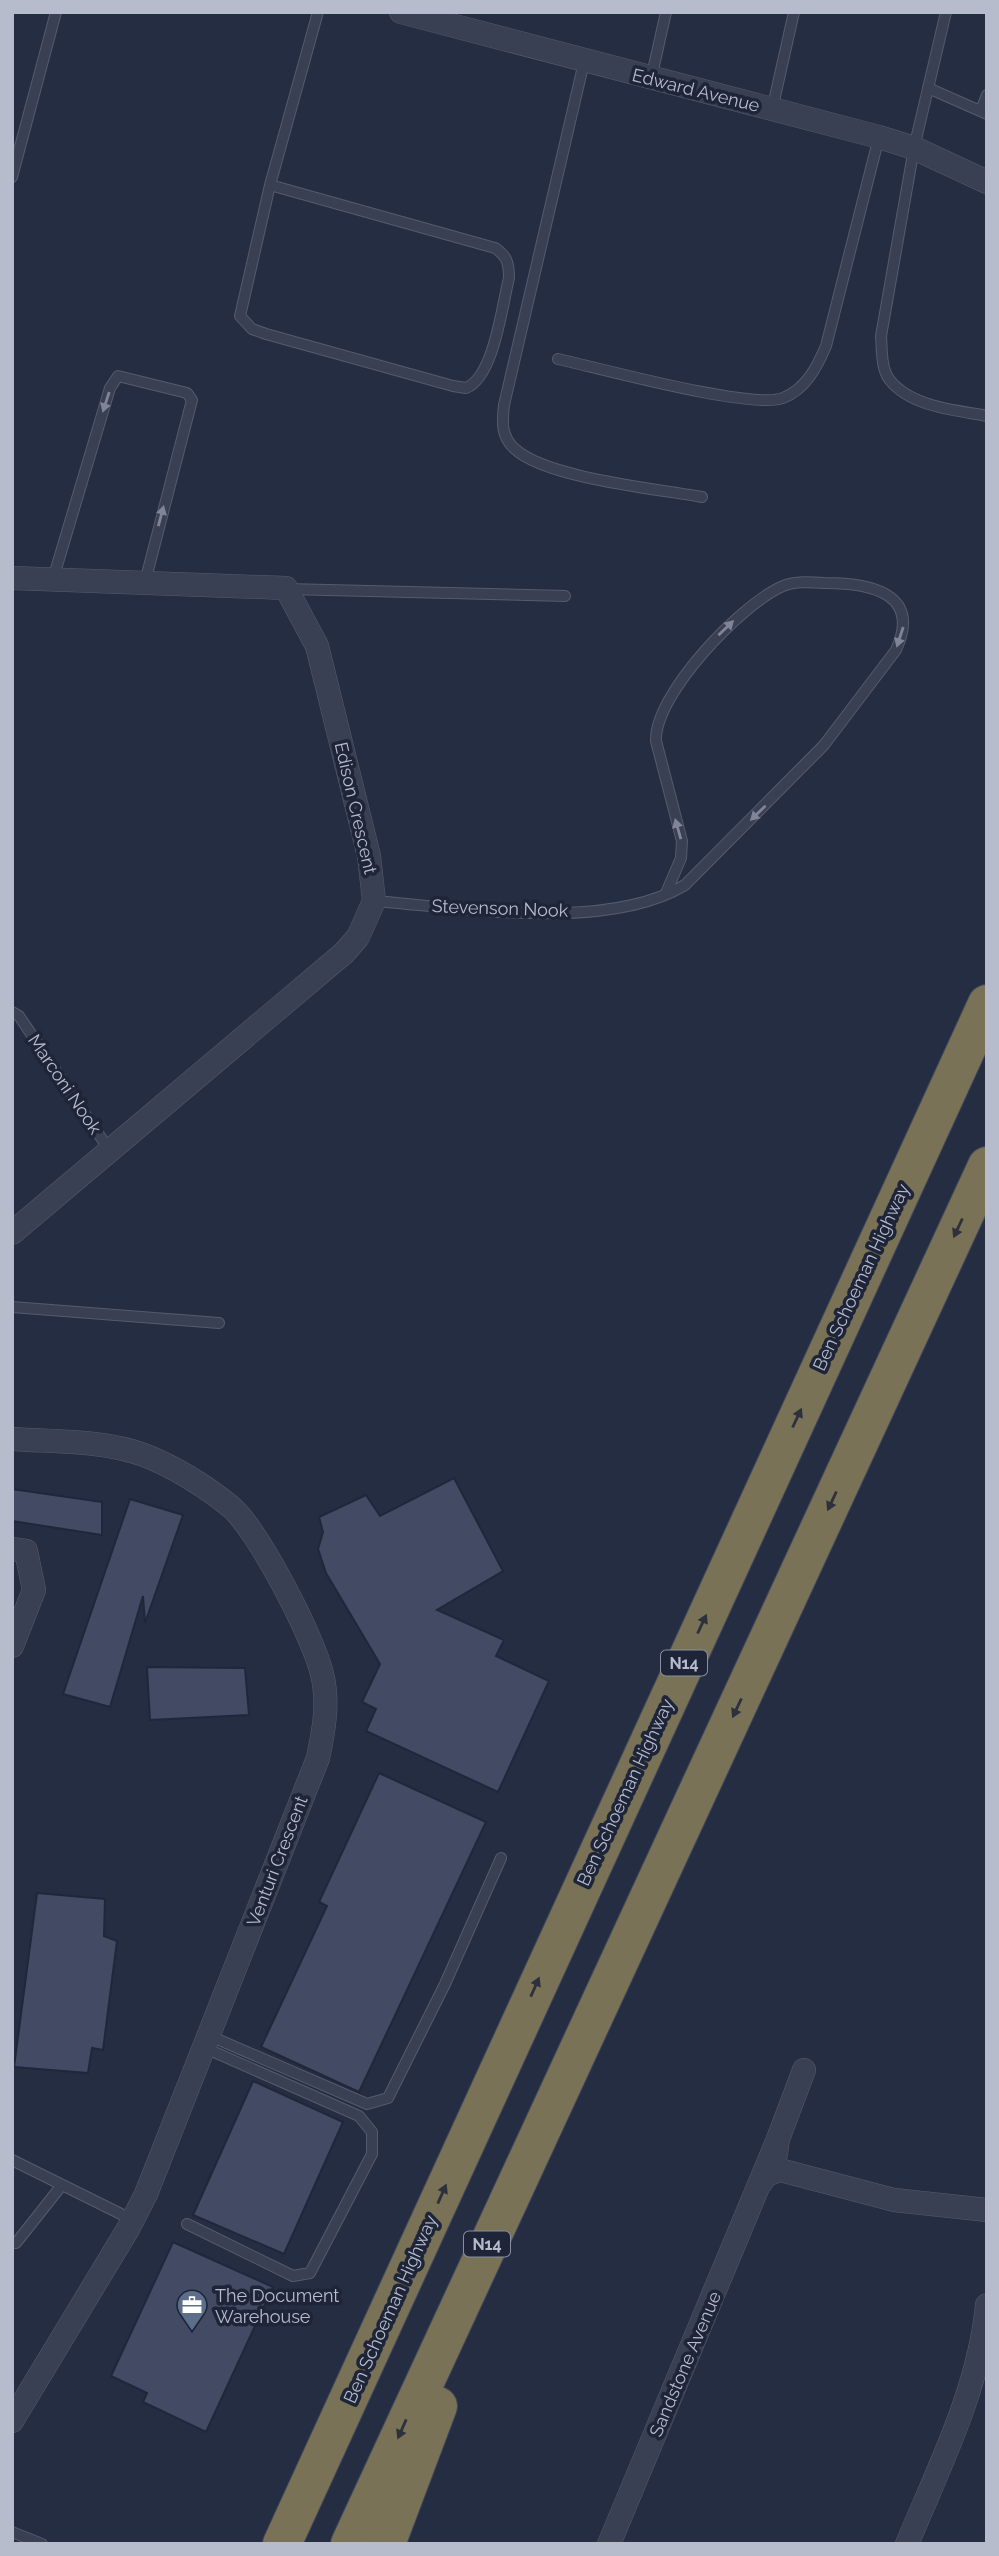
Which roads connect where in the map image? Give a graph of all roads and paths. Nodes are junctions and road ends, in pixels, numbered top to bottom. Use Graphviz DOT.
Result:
graph roads {
  1 [pos="57,12"];
  2 [pos="318,12"];
  3 [pos="401,12"];
  4 [pos="666,12"];
  5 [pos="794,12"];
  6 [pos="946,12"];
  7 [pos="584,62"];
  8 [pos="651,79"];
  9 [pos="928,88"];
  10 [pos="987,95"];
  11 [pos="772,110"];
  12 [pos="984,112"];
  13 [pos="879,137"];
  14 [pos="914,148"];
  15 [pos="15,160"];
  16 [pos="12,177"];
  17 [pos="987,182"];
  18 [pos="270,186"];
  19 [pos="558,359"];
  20 [pos="987,416"];
  21 [pos="702,497"];
  22 [pos="12,578"];
  23 [pos="53,579"];
  24 [pos="145,582"];
  25 [pos="286,589"];
  26 [pos="565,596"];
  27 [pos="666,893"];
  28 [pos="374,901"];
  29 [pos="987,1004"];
  30 [pos="16,1014"];
  31 [pos="110,1151"];
  32 [pos="987,1166"];
  33 [pos="12,1233"];
  34 [pos="12,1307"];
  35 [pos="219,1323"];
  36 [pos="12,1439"];
  37 [pos="12,1549"];
  38 [pos="12,1646"];
  39 [pos="501,1858"];
  40 [pos="628,1945"];
  41 [pos="207,2042"];
  42 [pos="804,2070"];
  43 [pos="778,2139"];
  44 [pos="12,2160"];
  45 [pos="795,2172"];
  46 [pos="760,2184"];
  47 [pos="62,2185"];
  48 [pos="987,2210"];
  49 [pos="133,2220"];
  50 [pos="187,2224"];
  51 [pos="16,2243"];
  52 [pos="987,2305"];
  53 [pos="383,2324"];
  54 [pos="14,2412"];
  55 [pos="12,2533"];
  56 [pos="16,2544"];
  57 [pos="42,2544"];
  58 [pos="265,2544"];
  59 [pos="282,2544"];
  60 [pos="349,2544"];
  61 [pos="386,2544"];
  62 [pos="609,2544"];
  63 [pos="907,2544"];
  1 -- 15 [label="lane"];
  2 -- 18 [label="lane"];
  3 -- 7 [label="street, Edward Avenue"];
  4 -- 8 [label="lane"];
  5 -- 11 [label="lane"];
  6 -- 9 [label="lane"];
  7 -- 8 [label="street, Edward Avenue"];
  7 -- 21 [label="lane"];
  8 -- 11 [label="street, Edward Avenue"];
  9 -- 12 [label="lane"];
  9 -- 14 [label="lane"];
  10 -- 12 [label="lane"];
  11 -- 13 [label="street, Edward Avenue"];
  13 -- 14 [label="street, Edward Avenue"];
  13 -- 19 [label="lane"];
  14 -- 17 [label="street, Edward Avenue"];
  14 -- 20 [label="lane"];
  15 -- 16 [label="lane"];
  18 -- 18 [label="lane"];
  22 -- 23 [label="street"];
  23 -- 24 [label="street"];
  24 -- 23 [label="lane, one-way"];
  24 -- 25 [label="street"];
  25 -- 26 [label="lane"];
  25 -- 28 [label="street, Edison Crescent"];
  27 -- 27 [label="lane, Stevenson Nook, one-way"];
  27 -- 28 [label="lane, Stevenson Nook"];
  28 -- 31 [label="street"];
  53 -- 29 [label="highway, Ben Schoeman Highway / N14, one-way"];
  30 -- 31 [label="lane, Marconi Nook"];
  31 -- 33 [label="street"];
  32 -- 40 [label="highway, N14, one-way"];
  34 -- 35 [label="lane"];
  36 -- 41 [label="street, Venturi Crescent"];
  37 -- 38 [label="street"];
  39 -- 41 [label="lane"];
  40 -- 60 [label="highway, N14, one-way"];
  40 -- 61 [label="highway"];
  41 -- 49 [label="street, Venturi Crescent"];
  41 -- 50 [label="lane"];
  42 -- 43 [label="street, Sandstone Avenue"];
  43 -- 45 [label="street"];
  43 -- 46 [label="street, Sandstone Avenue"];
  44 -- 47 [label="lane"];
  45 -- 46 [label="street"];
  45 -- 48 [label="street"];
  46 -- 62 [label="street, Sandstone Avenue"];
  47 -- 49 [label="lane"];
  47 -- 51 [label="lane"];
  49 -- 54 [label="street, Venturi Crescent"];
  52 -- 63 [label="street"];
  53 -- 58 [label="highway"];
  53 -- 59 [label="highway, Ben Schoeman Highway / N14"];
  55 -- 56 [label="lane"];
  55 -- 57 [label="lane"];
}
